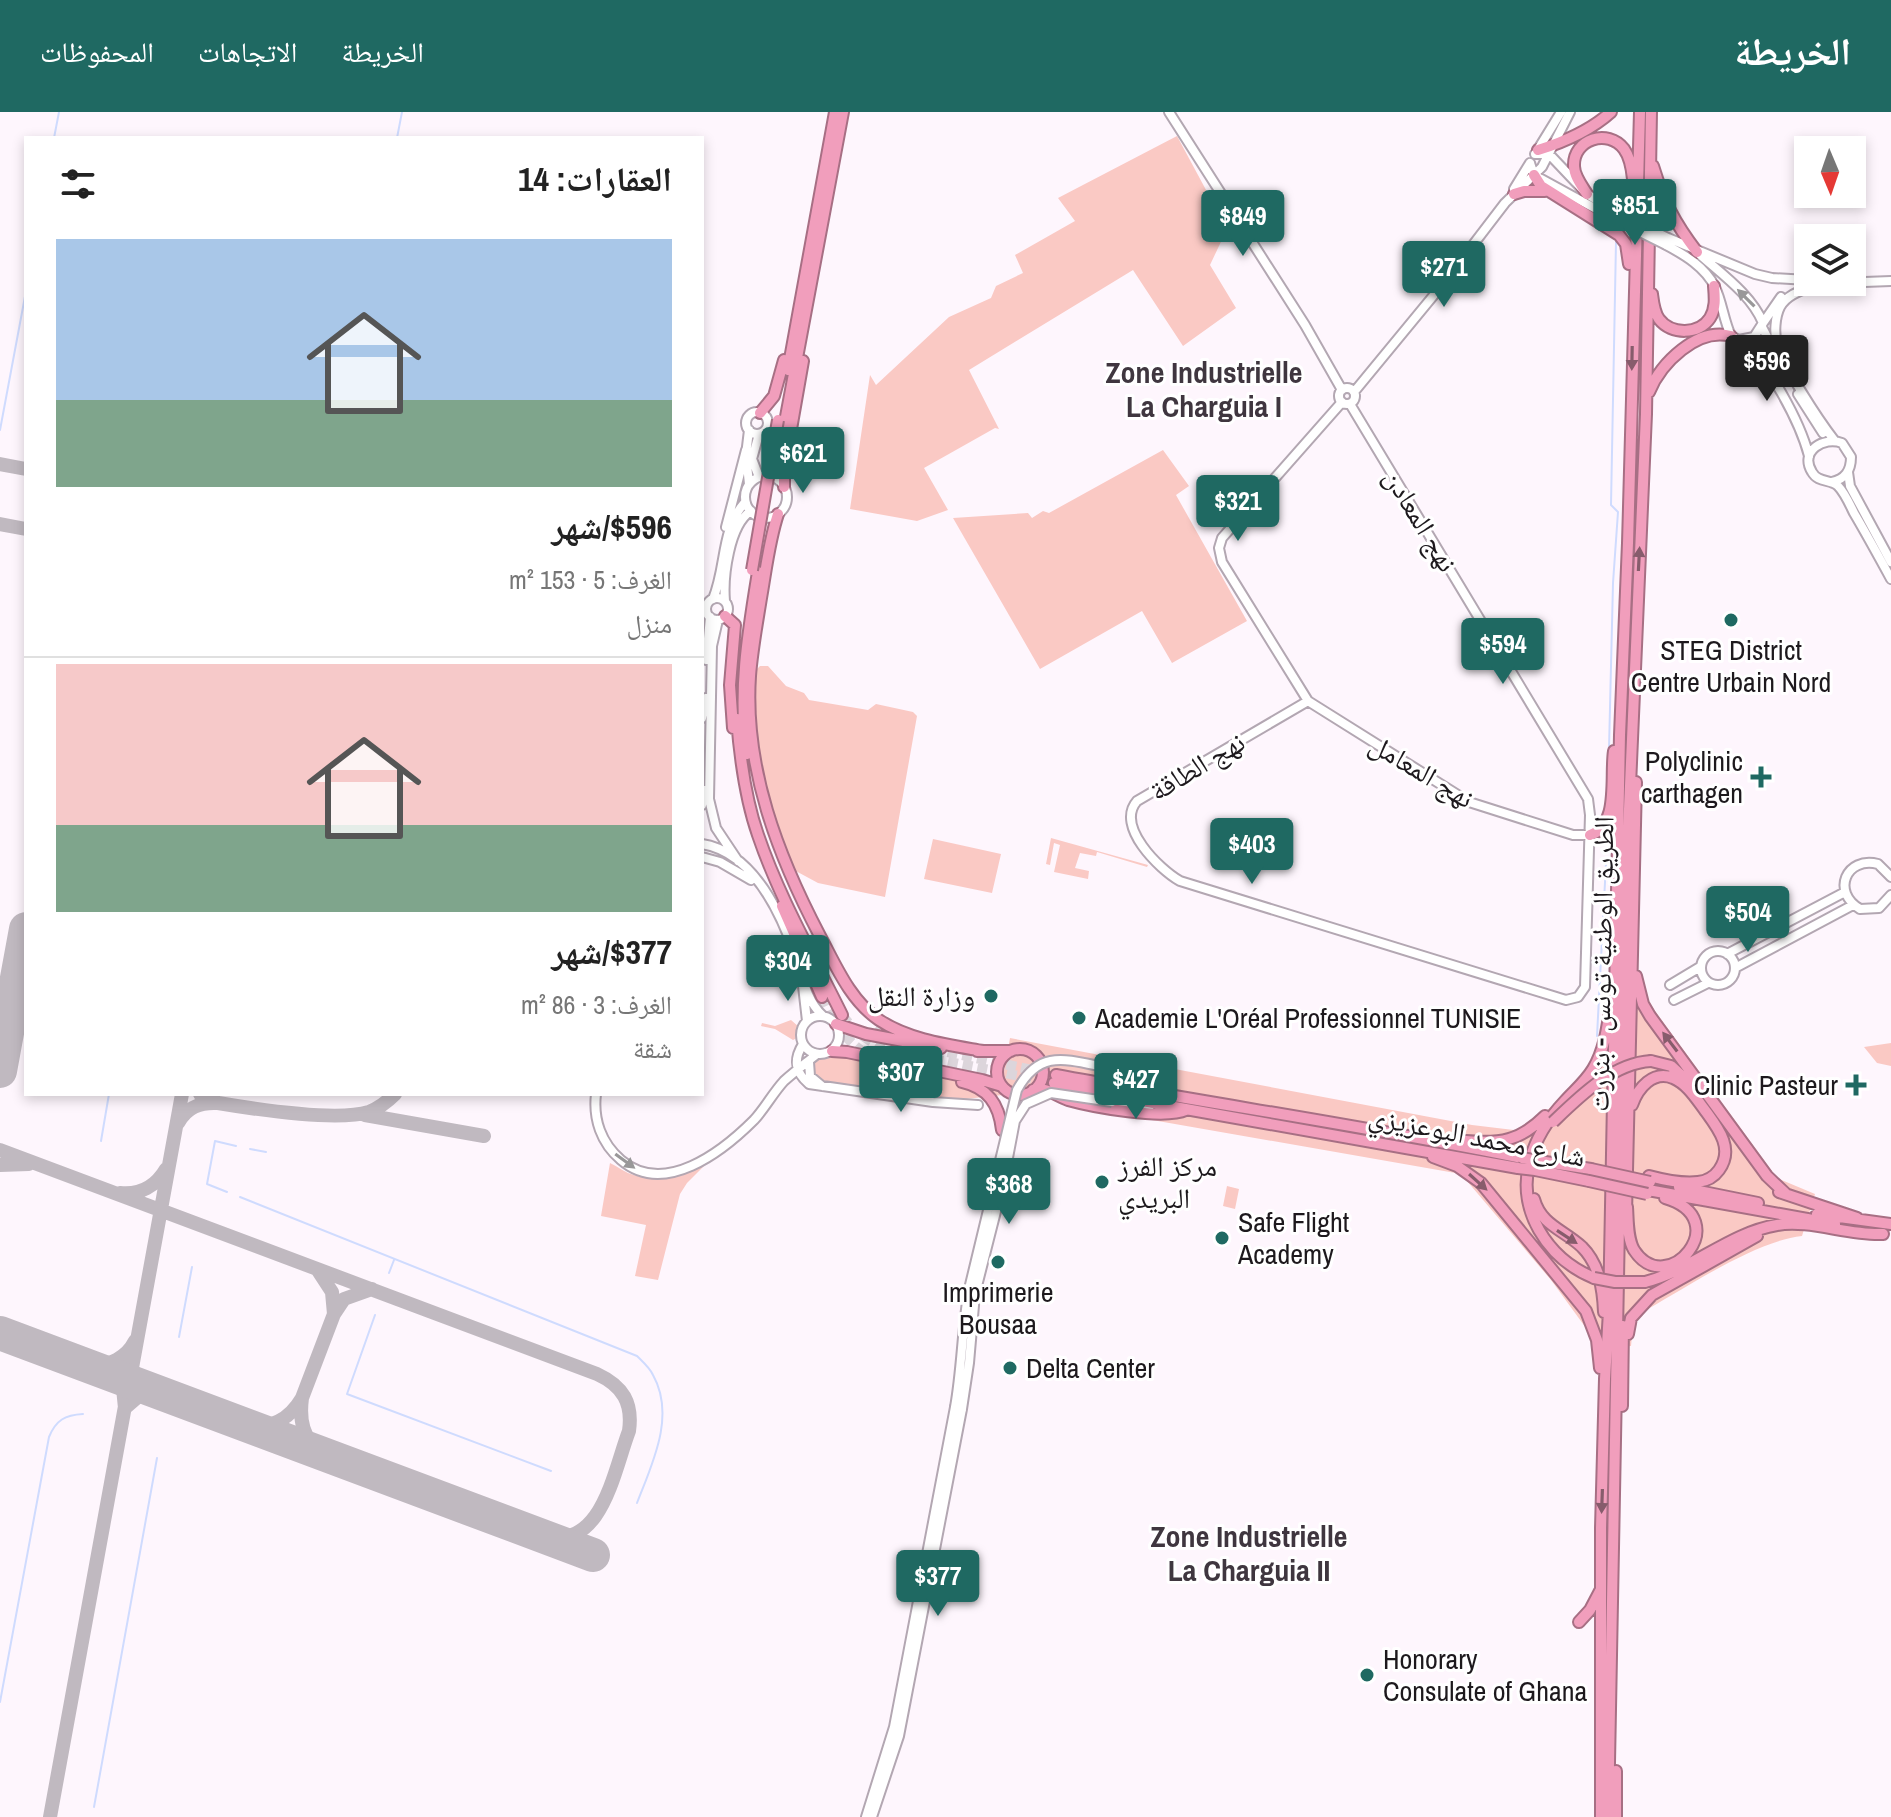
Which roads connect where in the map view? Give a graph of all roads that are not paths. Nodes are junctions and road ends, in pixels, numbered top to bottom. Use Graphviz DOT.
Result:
graph roads {
  1 [pos="835,112"];
  2 [pos="843,112"];
  3 [pos="1169,112"];
  4 [pos="1561,112"];
  5 [pos="1570,112"];
  6 [pos="1611,112"];
  7 [pos="1640,112"];
  8 [pos="1651,112"];
  9 [pos="1541,153"];
  10 [pos="1650,156"];
  11 [pos="1534,175"];
  12 [pos="1551,191"];
  13 [pos="1514,194"];
  14 [pos="1587,194"];
  15 [pos="1636,198"];
  16 [pos="1505,203"];
  17 [pos="1619,217"];
  18 [pos="1687,239"];
  19 [pos="1667,242"];
  20 [pos="1697,252"];
  21 [pos="1736,268"];
  22 [pos="1648,278"];
  23 [pos="1794,280"];
  24 [pos="1866,281"];
  25 [pos="1891,281"];
  26 [pos="1714,286"];
  27 [pos="1794,288"];
  28 [pos="1794,294"];
  29 [pos="809,296"];
  30 [pos="1633,309"];
  31 [pos="796,324"];
  32 [pos="1763,325"];
  33 [pos="1735,338"];
  34 [pos="1342,390"];
  35 [pos="1354,392"];
  36 [pos="1346,403"];
  37 [pos="760,413"];
  38 [pos="1646,414"];
  39 [pos="781,421"];
  40 [pos="749,430"];
  41 [pos="759,434"];
  42 [pos="1831,440"];
  43 [pos="746,450"];
  44 [pos="1810,453"];
  45 [pos="1848,472"];
  46 [pos="759,477"];
  47 [pos="1832,482"];
  48 [pos="749,484"];
  49 [pos="784,487"];
  50 [pos="745,502"];
  51 [pos="751,511"];
  52 [pos="778,514"];
  53 [pos="725,540"];
  54 [pos="1891,562"];
  55 [pos="755,571"];
  56 [pos="1891,579"];
  57 [pos="713,599"];
  58 [pos="725,601"];
  59 [pos="718,617"];
  60 [pos="709,666"];
  61 [pos="1308,701"];
  62 [pos="704,713"];
  63 [pos="1632,721"];
  64 [pos="1620,735"];
  65 [pos="738,741"];
  66 [pos="704,747"];
  67 [pos="746,791"];
  68 [pos="704,796"];
  69 [pos="1590,835"];
  70 [pos="704,845"];
  71 [pos="704,858"];
  72 [pos="738,861"];
  73 [pos="1888,867"];
  74 [pos="1891,877"];
  75 [pos="759,884"];
  76 [pos="1845,892"];
  77 [pos="1891,895"];
  78 [pos="1853,905"];
  79 [pos="1633,936"];
  80 [pos="1727,954"];
  81 [pos="1700,967"];
  82 [pos="1735,968"];
  83 [pos="1616,975"];
  84 [pos="803,981"];
  85 [pos="1708,983"];
  86 [pos="1670,985"];
  87 [pos="1582,993"];
  88 [pos="822,997"];
  89 [pos="1674,1000"];
  90 [pos="823,1016"];
  91 [pos="839,1019"];
  92 [pos="807,1021"];
  93 [pos="877,1025"];
  94 [pos="803,1044"];
  95 [pos="832,1051"];
  96 [pos="983,1051"];
  97 [pos="1011,1051"];
  98 [pos="817,1054"];
  99 [pos="809,1062"];
  100 [pos="1041,1064"];
  101 [pos="890,1066"];
  102 [pos="797,1071"];
  103 [pos="1002,1086"];
  104 [pos="826,1088"];
  105 [pos="1157,1088"];
  106 [pos="1033,1090"];
  107 [pos="596,1096"];
  108 [pos="1566,1100"];
  109 [pos="1200,1102"];
  110 [pos="978,1105"];
  111 [pos="1099,1105"];
  112 [pos="1163,1105"];
  113 [pos="1070,1108"];
  114 [pos="1189,1109"];
  115 [pos="1097,1120"];
  116 [pos="1002,1130"];
  117 [pos="1391,1131"];
  118 [pos="1381,1142"];
  119 [pos="1627,1147"];
  120 [pos="1520,1163"];
  121 [pos="1537,1166"];
  122 [pos="1648,1185"];
  123 [pos="1785,1193"];
  124 [pos="1626,1200"];
  125 [pos="1857,1218"];
  126 [pos="1891,1224"];
  127 [pos="1808,1226"];
  128 [pos="1887,1234"];
  129 [pos="1625,1343"];
  130 [pos="1606,1352"];
  131 [pos="1605,1379"];
  132 [pos="958,1408"];
  133 [pos="1615,1498"];
  134 [pos="1602,1586"];
  135 [pos="1579,1622"];
  136 [pos="1600,1684"];
  137 [pos="1605,1816"];
  138 [pos="869,1817"];
  1 -- 31 [label="highway"];
  2 -- 29 [label="highway"];
  3 -- 34 [label="street"];
  4 -- 9 [label="street"];
  5 -- 9 [label="street"];
  6 -- 9 [label="highway"];
  7 -- 15 [label="highway, الطريق الوطنية تونس - بنزرت"];
  8 -- 10 [label="highway, الطريق الوطنية تونس - بنزرت"];
  9 -- 11 [label="street"];
  9 -- 11 [label="street"];
  9 -- 14 [label="street"];
  9 -- 16 [label="street"];
  10 -- 18 [label="highway"];
  10 -- 22 [label="highway, الطريق الوطنية تونس - بنزرت"];
  11 -- 12 [label="highway"];
  11 -- 13 [label="street"];
  11 -- 17 [label="street"];
  12 -- 13 [label="highway"];
  12 -- 30 [label="highway"];
  13 -- 16 [label="street"];
  14 -- 15 [label="highway"];
  14 -- 17 [label="street"];
  15 -- 30 [label="highway, الطريق الوطنية تونس - بنزرت"];
  16 -- 35 [label="street"];
  17 -- 19 [label="street, bridge"];
  18 -- 20 [label="highway"];
  18 -- 21 [label="street"];
  19 -- 20 [label="street"];
  19 -- 26 [label="street"];
  20 -- 21 [label="street"];
  32 -- 20 [label="street, one-way"];
  21 -- 23 [label="street"];
  22 -- 26 [label="highway"];
  22 -- 38 [label="highway, الطريق الوطنية تونس - بنزرت"];
  24 -- 25 [label="street"];
  26 -- 33 [label="street"];
  27 -- 32 [label="street"];
  28 -- 42 [label="street"];
  29 -- 39 [label="highway"];
  29 -- 49 [label="highway"];
  30 -- 64 [label="highway, الطريق الوطنية تونس - بنزرت, one-way"];
  31 -- 37 [label="highway"];
  31 -- 39 [label="highway"];
  32 -- 33 [label="street"];
  32 -- 42 [label="street"];
  33 -- 38 [label="highway"];
  33 -- 44 [label="street"];
  34 -- 35 [label="street"];
  34 -- 36 [label="street"];
  35 -- 36 [label="street"];
  36 -- 61 [label="street"];
  36 -- 69 [label="street, نهج المعادن"];
  37 -- 40 [label="street"];
  37 -- 41 [label="street"];
  63 -- 38 [label="highway, الطريق الوطنية تونس - بنزرت, one-way"];
  39 -- 55 [label="highway"];
  40 -- 41 [label="street"];
  40 -- 43 [label="street"];
  41 -- 46 [label="street"];
  42 -- 44 [label="street"];
  42 -- 45 [label="street"];
  43 -- 48 [label="street"];
  43 -- 53 [label="street"];
  44 -- 47 [label="street"];
  45 -- 47 [label="street"];
  45 -- 54 [label="street"];
  46 -- 48 [label="street"];
  46 -- 49 [label="street"];
  47 -- 56 [label="street"];
  48 -- 50 [label="street"];
  49 -- 52 [label="street"];
  50 -- 51 [label="street"];
  50 -- 53 [label="street"];
  51 -- 52 [label="street"];
  51 -- 58 [label="street"];
  52 -- 96 [label="highway"];
  53 -- 57 [label="street"];
  55 -- 65 [label="highway"];
  55 -- 93 [label="highway"];
  57 -- 58 [label="street"];
  57 -- 59 [label="street"];
  58 -- 59 [label="street"];
  59 -- 60 [label="street"];
  59 -- 65 [label="highway"];
  60 -- 62 [label="street"];
  60 -- 72 [label="street"];
  61 -- 69 [label="street, نهج المعامل"];
  61 -- 87 [label="street, نهج الطاقة"];
  63 -- 79 [label="highway"];
  63 -- 133 [label="highway, الطريق الوطنية تونس - بنزرت"];
  64 -- 69 [label="highway"];
  64 -- 83 [label="highway, الطريق الوطنية تونس - بنزرت"];
  65 -- 67 [label="highway"];
  66 -- 68 [label="street"];
  67 -- 88 [label="highway"];
  67 -- 91 [label="highway"];
  69 -- 87 [label="street, نهج المعادن"];
  70 -- 72 [label="street"];
  71 -- 75 [label="street"];
  72 -- 75 [label="street"];
  73 -- 74 [label="street"];
  73 -- 76 [label="street"];
  75 -- 84 [label="street"];
  76 -- 78 [label="street"];
  76 -- 80 [label="street"];
  77 -- 78 [label="street"];
  78 -- 82 [label="street"];
  79 -- 119 [label="highway"];
  123 -- 79 [label="highway, one-way"];
  80 -- 81 [label="street"];
  80 -- 82 [label="street"];
  81 -- 85 [label="street"];
  81 -- 86 [label="street"];
  82 -- 85 [label="street"];
  83 -- 108 [label="highway"];
  83 -- 130 [label="highway, الطريق الوطنية تونس - بنزرت"];
  84 -- 90 [label="street"];
  84 -- 92 [label="street"];
  85 -- 89 [label="street"];
  90 -- 91 [label="street"];
  90 -- 92 [label="street"];
  91 -- 95 [label="street"];
  91 -- 96 [label="highway"];
  92 -- 94 [label="street"];
  94 -- 98 [label="street"];
  94 -- 102 [label="street"];
  95 -- 98 [label="street"];
  95 -- 103 [label="highway"];
  96 -- 97 [label="highway"];
  97 -- 100 [label="highway"];
  97 -- 103 [label="highway"];
  98 -- 99 [label="street"];
  99 -- 102 [label="street"];
  99 -- 104 [label="street"];
  100 -- 105 [label="highway, شارع محمد البوعزيزي"];
  100 -- 106 [label="highway"];
  101 -- 116 [label="highway"];
  102 -- 104 [label="street"];
  107 -- 102 [label="street, one-way"];
  103 -- 106 [label="highway"];
  104 -- 110 [label="street"];
  105 -- 109 [label="highway, شارع محمد البوعزيزي"];
  105 -- 132 [label="street, bridge"];
  106 -- 111 [label="highway"];
  108 -- 117 [label="highway"];
  108 -- 127 [label="highway, bridge"];
  109 -- 112 [label="highway, شارع محمد البوعزيزي"];
  109 -- 117 [label="highway, شارع محمد البوعزيزي"];
  111 -- 113 [label="highway"];
  111 -- 114 [label="highway"];
  111 -- 115 [label="highway"];
  112 -- 114 [label="highway, شارع محمد البوعزيزي"];
  112 -- 132 [label="street, bridge"];
  114 -- 118 [label="highway, شارع محمد البوعزيزي"];
  117 -- 120 [label="highway, شارع محمد البوعزيزي"];
  118 -- 120 [label="highway, شارع محمد البوعزيزي"];
  118 -- 131 [label="highway, one-way"];
  119 -- 122 [label="highway"];
  119 -- 124 [label="highway"];
  120 -- 121 [label="highway, شارع محمد البوعزيزي, bridge"];
  121 -- 122 [label="highway, شارع محمد البوعزيزي, bridge"];
  121 -- 122 [label="highway, شارع محمد البوعزيزي, bridge"];
  122 -- 124 [label="highway"];
  122 -- 125 [label="highway, شارع محمد البوعزيزي"];
  122 -- 128 [label="highway, شارع محمد البوعزيزي"];
  123 -- 125 [label="highway"];
  123 -- 130 [label="highway, one-way, bridge"];
  124 -- 129 [label="highway"];
  125 -- 126 [label="highway, شارع محمد البوعزيزي"];
  127 -- 128 [label="highway"];
  127 -- 129 [label="highway"];
  129 -- 133 [label="highway"];
  130 -- 131 [label="highway, الطريق الوطنية تونس - بنزرت"];
  131 -- 134 [label="highway, الطريق الوطنية تونس - بنزرت, one-way"];
  132 -- 138 [label="street"];
  133 -- 137 [label="highway, الطريق الوطنية تونس - بنزرت"];
  134 -- 135 [label="highway"];
  134 -- 136 [label="highway, الطريق الوطنية تونس - بنزرت"];
  136 -- 137 [label="highway, الطريق الوطنية تونس - بنزرت"];
  136 -- 137 [label="highway"];
}
